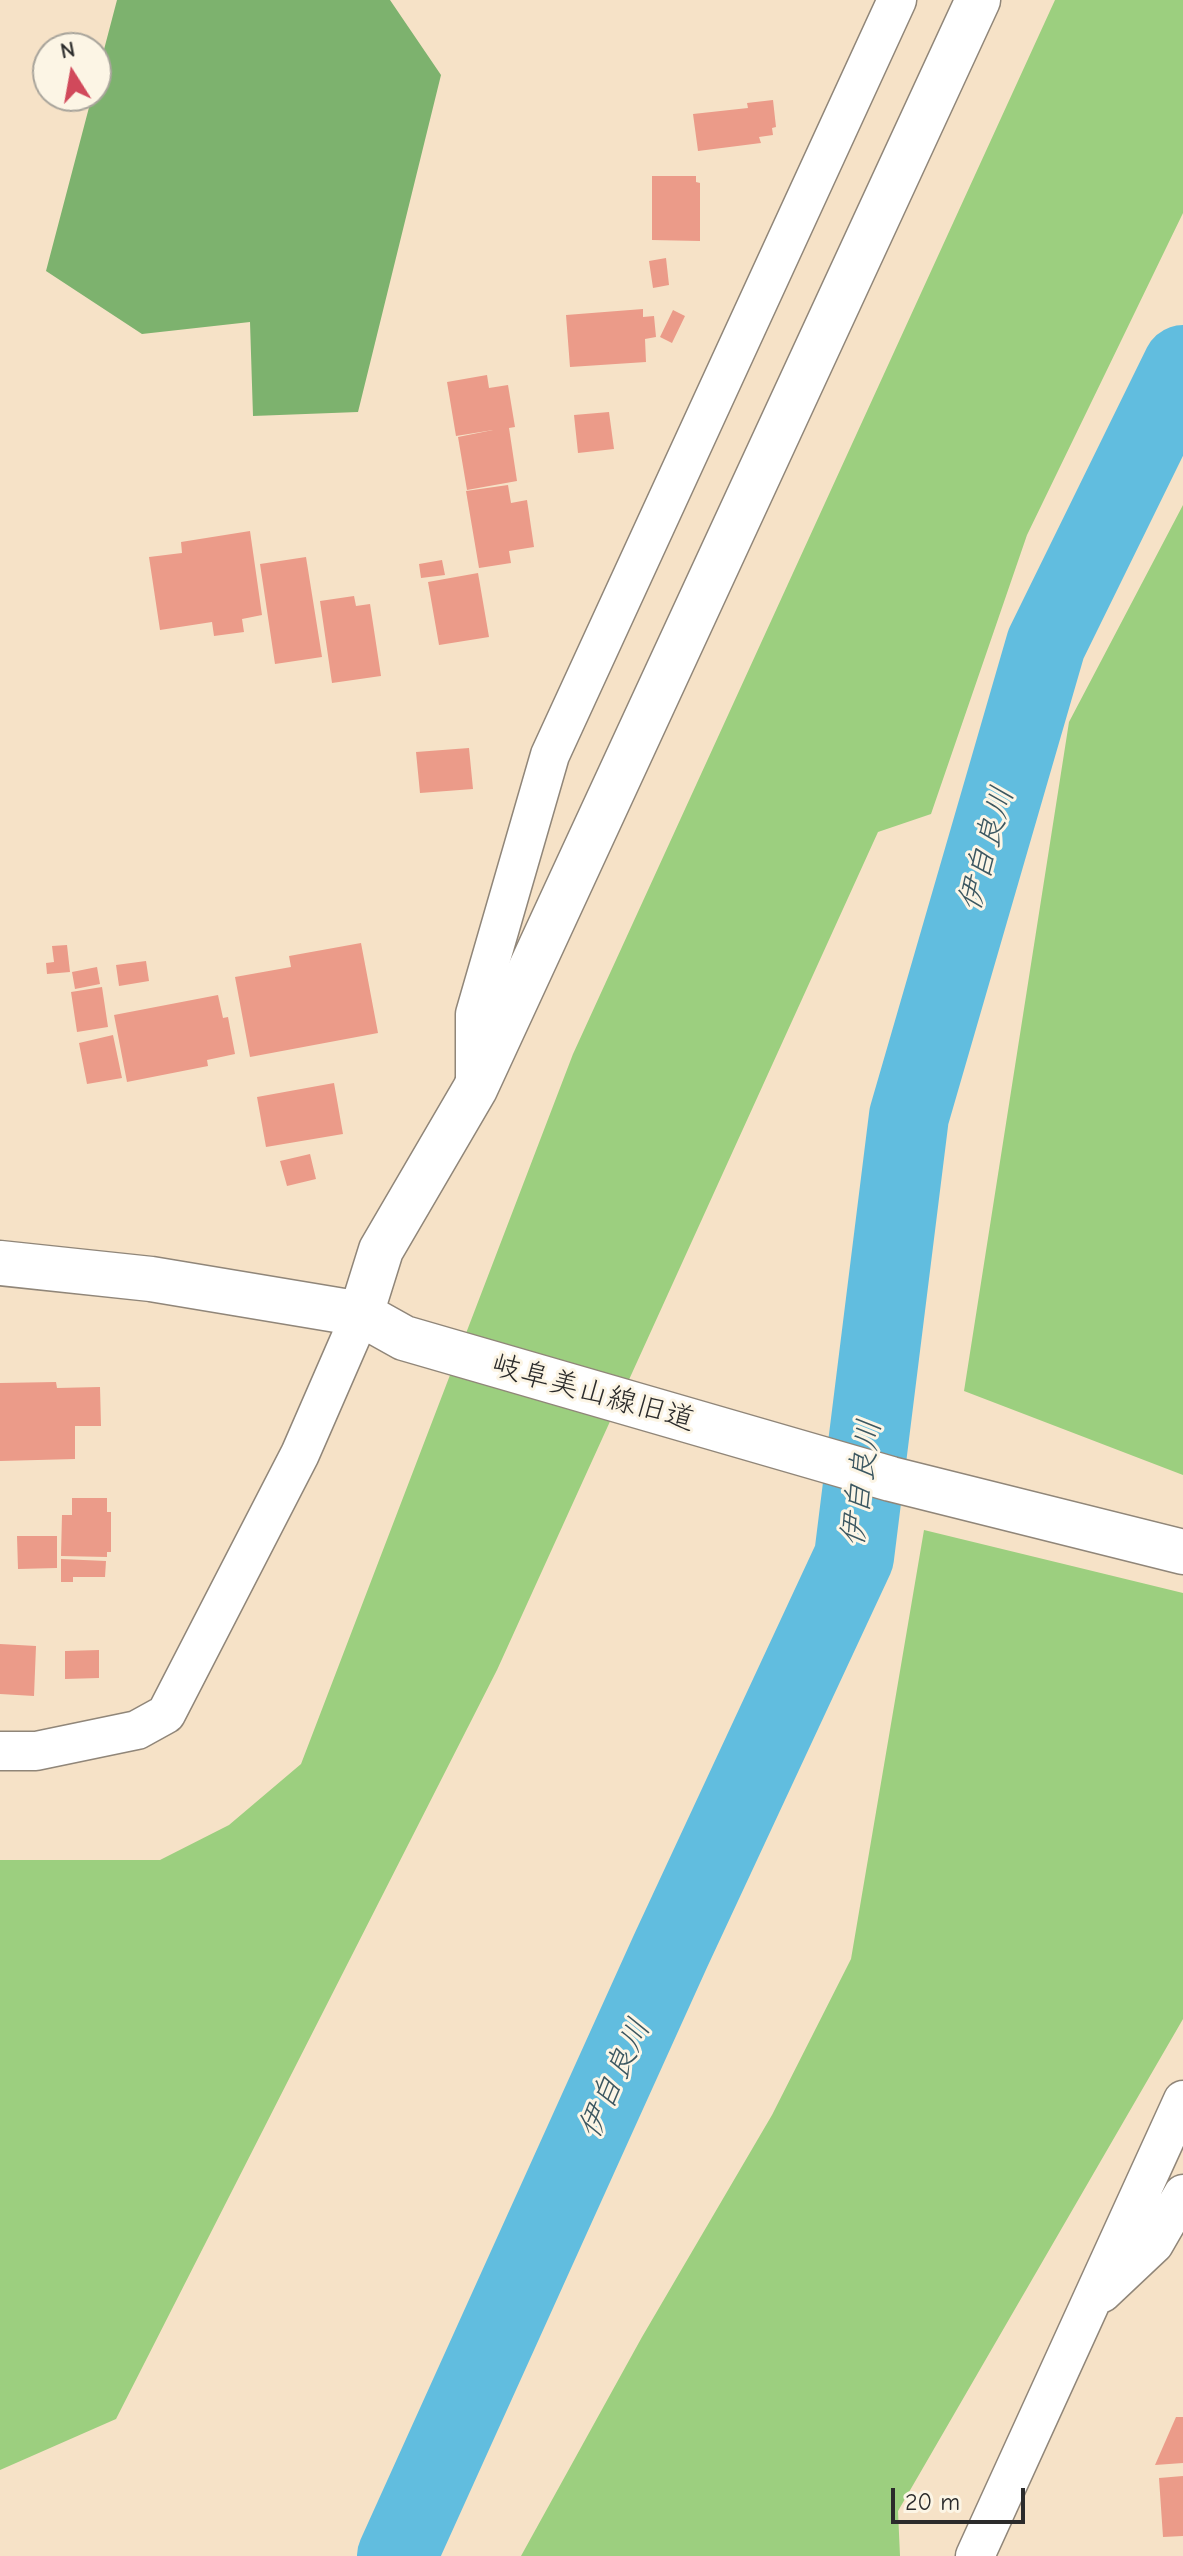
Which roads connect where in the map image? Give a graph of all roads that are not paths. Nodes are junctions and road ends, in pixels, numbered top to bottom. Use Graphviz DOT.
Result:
graph roads {
  1 [pos="897,0"];
  2 [pos="978,0"];
  3 [pos="475,1089"];
  4 [pos="0,1263"];
  5 [pos="361,1314"];
  6 [pos="1183,1552"];
  7 [pos="0,1751"];
  8 [pos="1183,2100"];
  9 [pos="1183,2194"];
  10 [pos="1090,2304"];
  11 [pos="975,2556"];
  1 -- 3 [label="street"];
  2 -- 3 [label="street"];
  3 -- 5 [label="street"];
  4 -- 5 [label="street, 岐阜美山線旧道"];
  5 -- 6 [label="street, 岐阜美山線旧道"];
  5 -- 7 [label="street"];
  8 -- 10 [label="street"];
  9 -- 10 [label="street"];
  10 -- 11 [label="street"];
}
